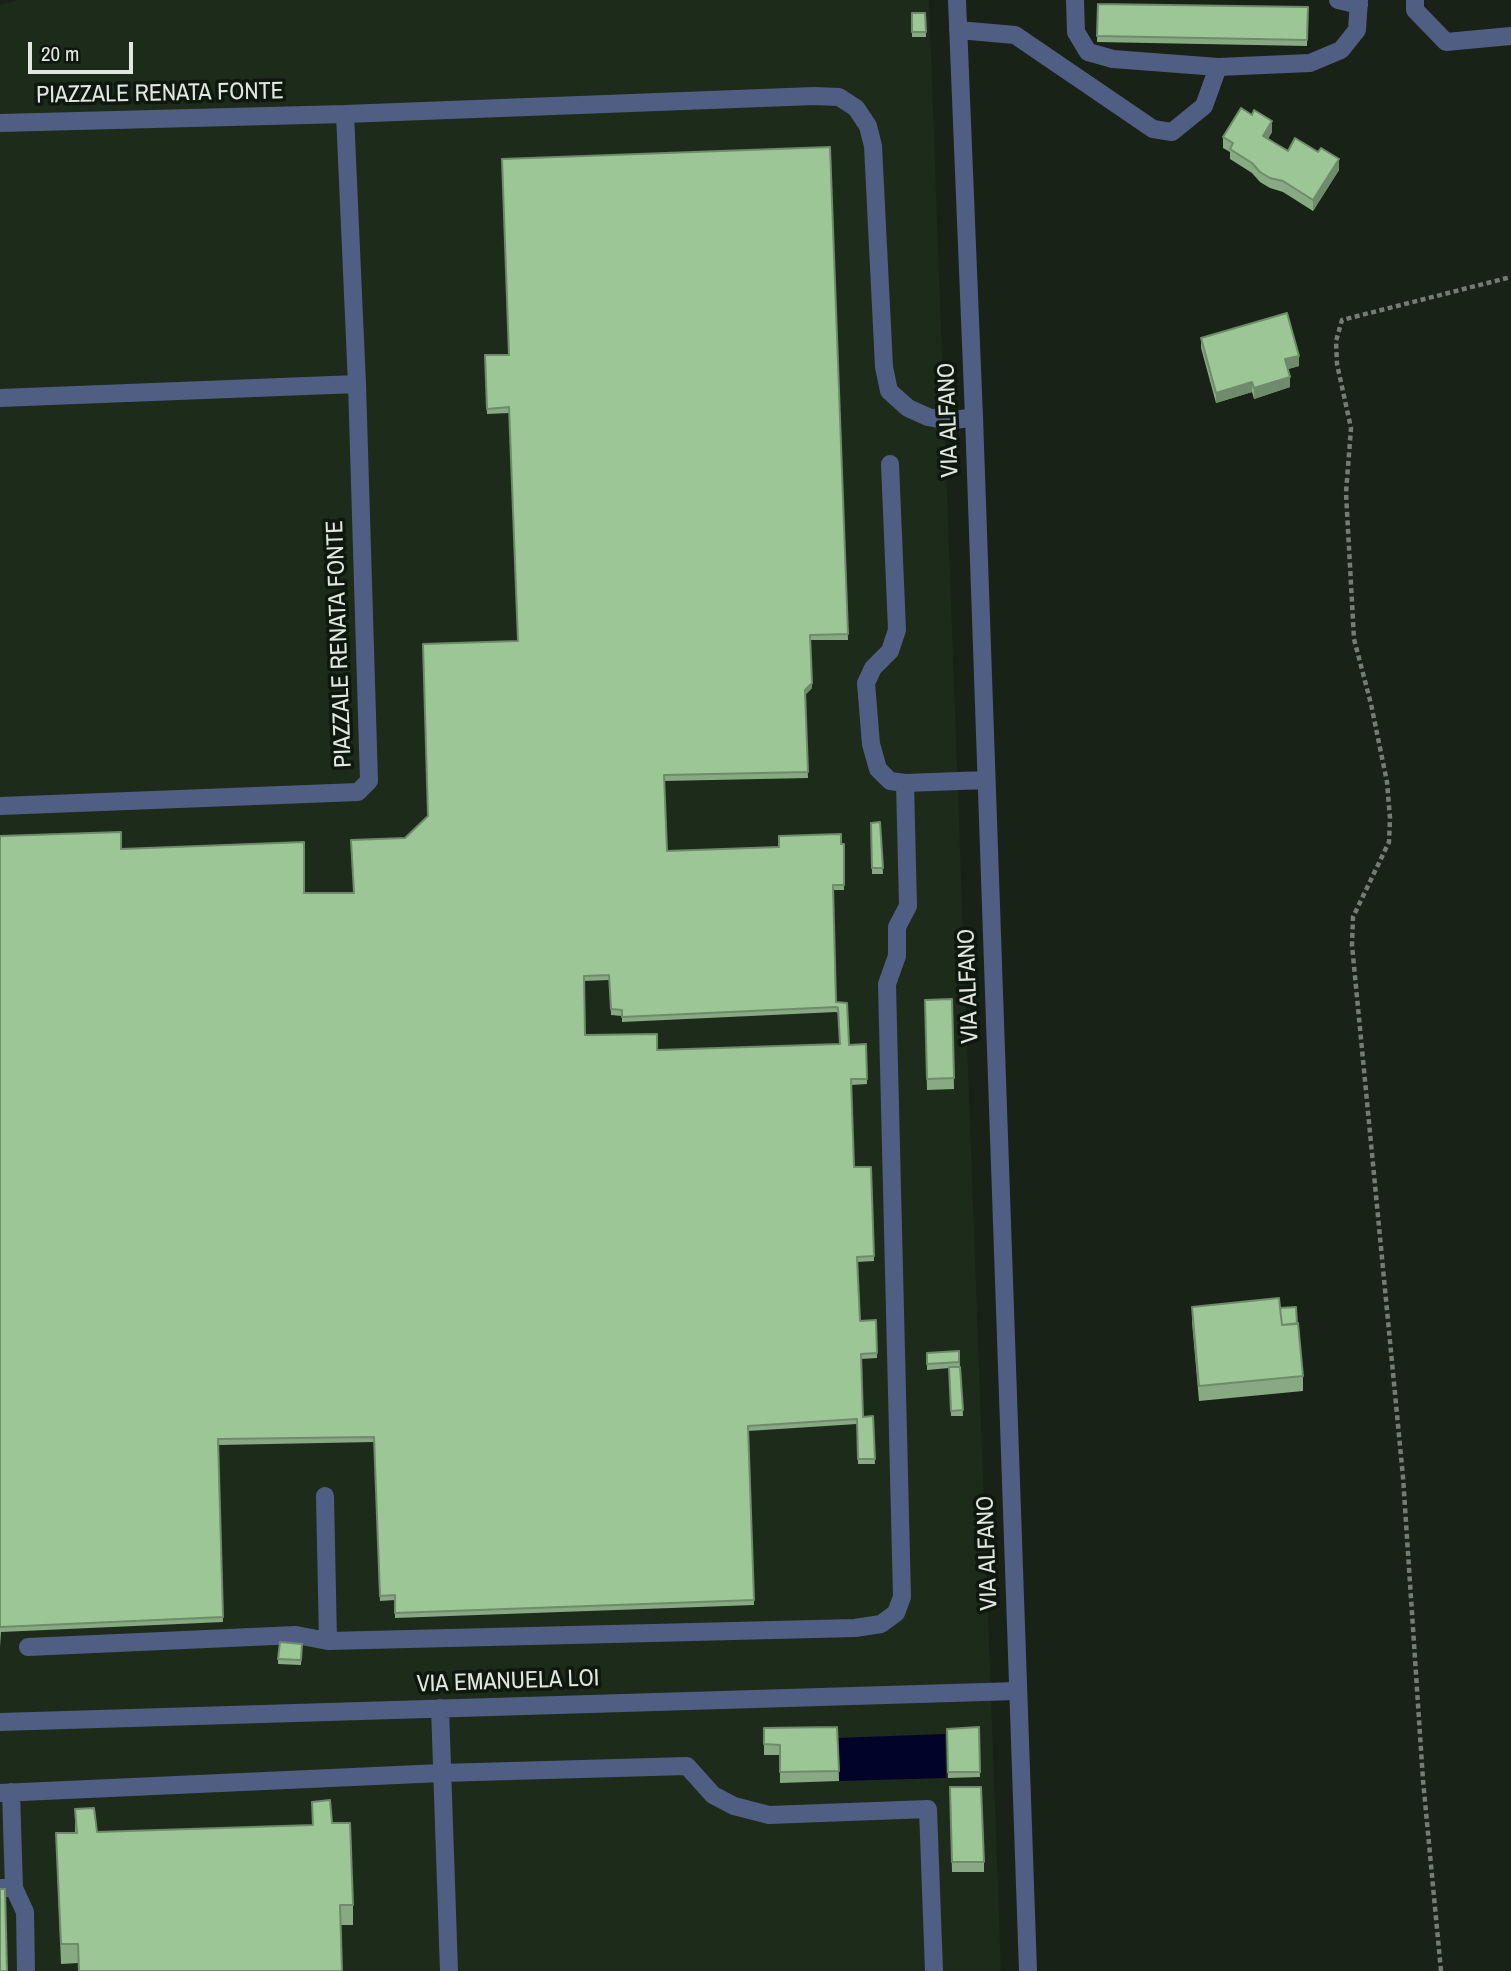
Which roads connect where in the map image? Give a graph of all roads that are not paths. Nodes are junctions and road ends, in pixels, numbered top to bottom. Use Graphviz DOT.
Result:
graph roads {
  1 [pos="957,0"];
  2 [pos="1338,0"];
  3 [pos="1415,0"];
  4 [pos="1078,1"];
  5 [pos="1359,3"];
  6 [pos="958,30"];
  7 [pos="1511,36"];
  8 [pos="1218,66"];
  9 [pos="345,114"];
  10 [pos="0,122"];
  11 [pos="357,384"];
  12 [pos="0,398"];
  13 [pos="974,418"];
  14 [pos="890,464"];
  15 [pos="986,780"];
  16 [pos="905,783"];
  17 [pos="0,806"];
  18 [pos="325,1496"];
  19 [pos="328,1641"];
  20 [pos="28,1647"];
  21 [pos="1017,1691"];
  22 [pos="439,1708"];
  23 [pos="0,1722"];
  24 [pos="440,1773"];
  25 [pos="6,1792"];
  26 [pos="7,1888"];
  27 [pos="26,1971"];
  28 [pos="449,1971"];
  29 [pos="934,1971"];
  30 [pos="1028,1971"];
  1 -- 6 [label="street, VIA ALFANO"];
  2 -- 5 [label="street"];
  3 -- 7 [label="street"];
  4 -- 8 [label="street"];
  5 -- 8 [label="street"];
  6 -- 8 [label="street"];
  6 -- 13 [label="street, VIA ALFANO"];
  9 -- 10 [label="street, PIAZZALE RENATA FONTE"];
  9 -- 11 [label="street, PIAZZALE RENATA FONTE"];
  9 -- 13 [label="street"];
  11 -- 12 [label="street"];
  11 -- 17 [label="street, PIAZZALE RENATA FONTE"];
  13 -- 15 [label="street, VIA ALFANO"];
  14 -- 16 [label="street"];
  15 -- 16 [label="street"];
  15 -- 21 [label="street, VIA ALFANO"];
  16 -- 19 [label="street"];
  18 -- 19 [label="street"];
  19 -- 20 [label="street"];
  21 -- 22 [label="street, VIA EMANUELA LOI"];
  21 -- 30 [label="street, VIA ALFANO"];
  22 -- 23 [label="street, VIA EMANUELA LOI"];
  22 -- 24 [label="street"];
  24 -- 25 [label="street"];
  24 -- 28 [label="street"];
  24 -- 29 [label="street"];
  25 -- 26 [label="street"];
  26 -- 27 [label="street"];
}
